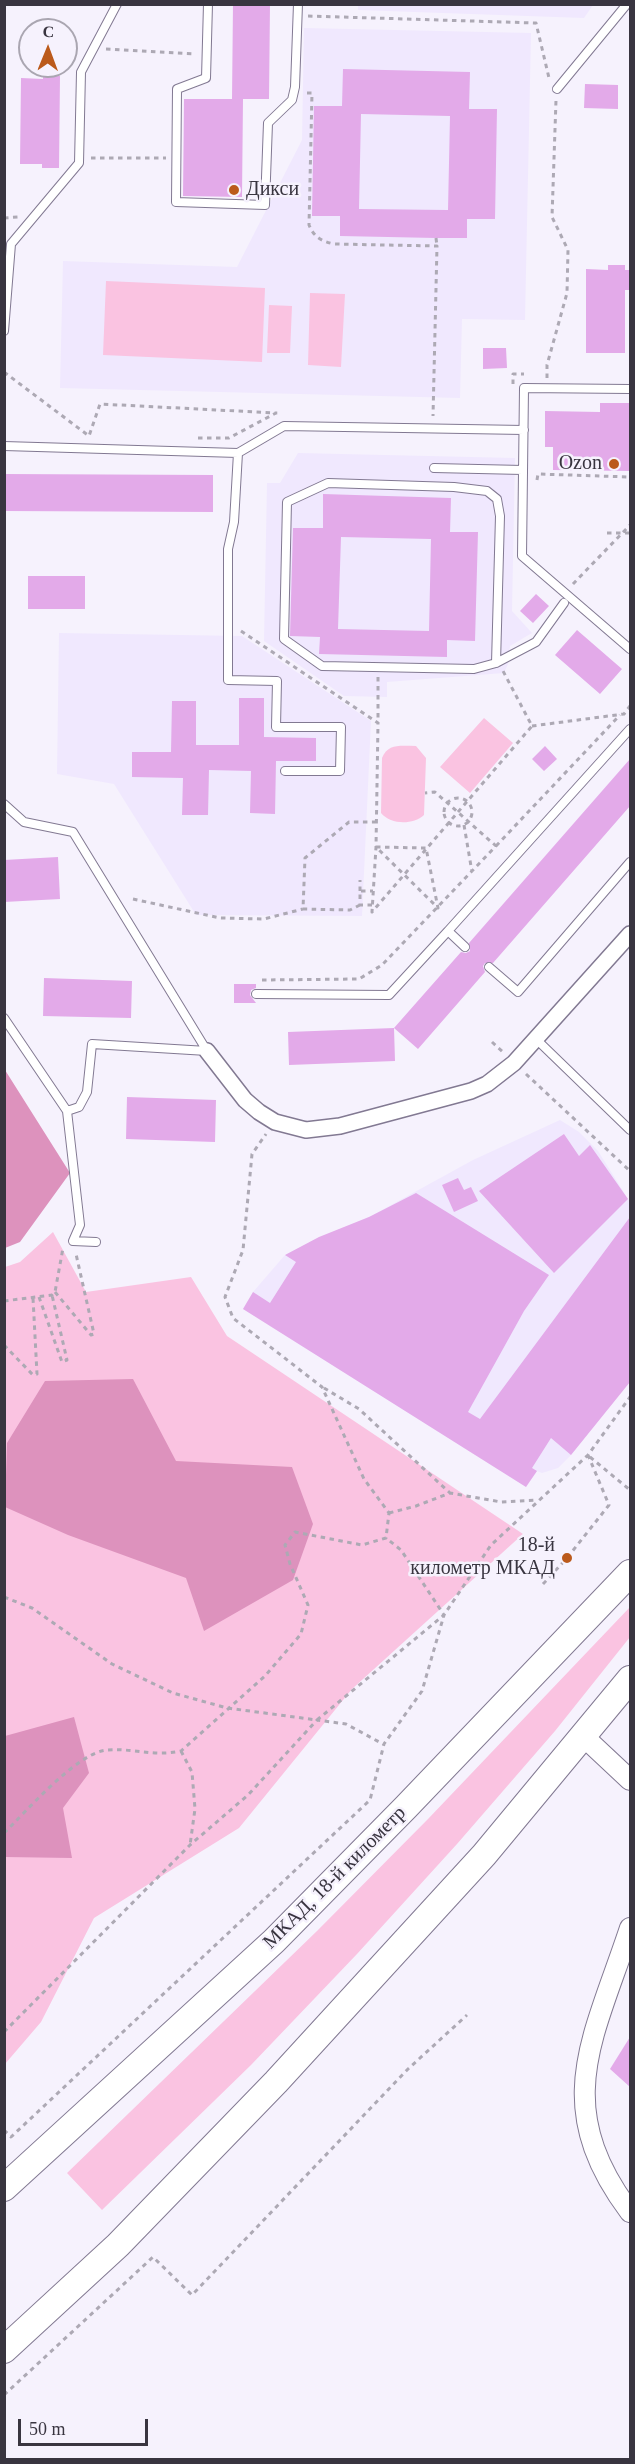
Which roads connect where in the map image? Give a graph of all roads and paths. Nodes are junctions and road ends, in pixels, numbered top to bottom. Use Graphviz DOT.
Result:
graph roads {
  1 [pos="117,4"];
  2 [pos="208,4"];
  3 [pos="298,4"];
  4 [pos="627,4"];
  5 [pos="297,15"];
  6 [pos="118,50"];
  7 [pos="207,54"];
  8 [pos="556,89"];
  9 [pos="305,93"];
  10 [pos="93,158"];
  11 [pos="176,159"];
  12 [pos="27,216"];
  13 [pos="4,218"];
  14 [pos="436,238"];
  15 [pos="8,242"];
  16 [pos="436,246"];
  17 [pos="4,331"];
  18 [pos="4,372"];
  19 [pos="546,389"];
  20 [pos="630,389"];
  21 [pos="276,413"];
  22 [pos="433,416"];
  23 [pos="524,430"];
  24 [pos="4,446"];
  25 [pos="238,453"];
  26 [pos="434,468"];
  27 [pos="523,470"];
  28 [pos="630,477"];
  29 [pos="535,486"];
  30 [pos="630,525"];
  31 [pos="622,533"];
  32 [pos="630,533"];
  33 [pos="607,534"];
  34 [pos="564,579"];
  35 [pos="564,603"];
  36 [pos="630,649"];
  37 [pos="496,663"];
  38 [pos="378,667"];
  39 [pos="630,706"];
  40 [pos="620,715"];
  41 [pos="378,723"];
  42 [pos="532,726"];
  43 [pos="630,729"];
  44 [pos="285,771"];
  45 [pos="425,793"];
  46 [pos="467,801"];
  47 [pos="447,802"];
  48 [pos="4,804"];
  49 [pos="457,812"];
  50 [pos="468,821"];
  51 [pos="376,822"];
  52 [pos="448,823"];
  53 [pos="464,825"];
  54 [pos="496,846"];
  55 [pos="426,848"];
  56 [pos="630,862"];
  57 [pos="472,872"];
  58 [pos="404,873"];
  59 [pos="360,880"];
  60 [pos="360,891"];
  61 [pos="373,891"];
  62 [pos="384,895"];
  63 [pos="133,899"];
  64 [pos="360,905"];
  65 [pos="372,905"];
  66 [pos="438,908"];
  67 [pos="304,909"];
  68 [pos="448,931"];
  69 [pos="630,934"];
  70 [pos="465,947"];
  71 [pos="489,967"];
  72 [pos="262,980"];
  73 [pos="256,994"];
  74 [pos="4,1018"];
  75 [pos="536,1039"];
  76 [pos="492,1042"];
  77 [pos="207,1051"];
  78 [pos="514,1063"];
  79 [pos="67,1111"];
  80 [pos="275,1122"];
  81 [pos="630,1130"];
  82 [pos="630,1171"];
  83 [pos="69,1242"];
  84 [pos="96,1242"];
  85 [pos="53,1294"];
  86 [pos="39,1297"];
  87 [pos="33,1298"];
  88 [pos="4,1301"];
  89 [pos="4,1346"];
  90 [pos="322,1387"];
  91 [pos="630,1397"];
  92 [pos="588,1455"];
  93 [pos="630,1490"];
  94 [pos="450,1493"];
  95 [pos="539,1500"];
  96 [pos="389,1513"];
  97 [pos="386,1538"];
  98 [pos="630,1573"];
  99 [pos="543,1584"];
  100 [pos="4,1597"];
  101 [pos="444,1615"];
  102 [pos="630,1679"];
  103 [pos="227,1708"];
  104 [pos="317,1720"];
  105 [pos="582,1736"];
  106 [pos="384,1744"];
  107 [pos="181,1751"];
  108 [pos="630,1780"];
  109 [pos="4,1833"];
  110 [pos="190,1845"];
  111 [pos="630,1928"];
  112 [pos="467,2015"];
  113 [pos="4,2032"];
  114 [pos="4,2130"];
  115 [pos="4,2188"];
  116 [pos="630,2212"];
  117 [pos="4,2350"];
  118 [pos="4,2395"];
  1 -- 15 [label="lane"];
  2 -- 7 [label="lane"];
  3 -- 5 [label="lane"];
  4 -- 8 [label="lane"];
  5 -- 8 [label="path"];
  5 -- 11 [label="lane"];
  6 -- 7 [label="path"];
  7 -- 11 [label="lane"];
  8 -- 19 [label="path"];
  9 -- 16 [label="path"];
  10 -- 11 [label="path"];
  12 -- 13 [label="path"];
  14 -- 16 [label="path"];
  15 -- 17 [label="lane"];
  16 -- 22 [label="path"];
  18 -- 21 [label="path"];
  19 -- 20 [label="lane"];
  19 -- 23 [label="lane"];
  23 -- 25 [label="lane"];
  23 -- 27 [label="lane"];
  24 -- 25 [label="lane"];
  25 -- 44 [label="lane"];
  26 -- 27 [label="lane"];
  27 -- 36 [label="lane"];
  28 -- 29 [label="path"];
  30 -- 31 [label="path"];
  31 -- 32 [label="path"];
  31 -- 33 [label="path"];
  31 -- 34 [label="path"];
  35 -- 37 [label="lane"];
  37 -- 38 [label="lane"];
  37 -- 38 [label="lane"];
  37 -- 42 [label="path"];
  38 -- 41 [label="path"];
  39 -- 40 [label="path"];
  40 -- 42 [label="path"];
  40 -- 54 [label="path"];
  42 -- 46 [label="path"];
  43 -- 68 [label="lane"];
  45 -- 47 [label="path"];
  46 -- 47 [label="path"];
  46 -- 49 [label="path"];
  46 -- 50 [label="path"];
  47 -- 49 [label="path"];
  47 -- 52 [label="path"];
  48 -- 77 [label="lane"];
  49 -- 50 [label="path"];
  49 -- 52 [label="path"];
  50 -- 53 [label="path"];
  50 -- 54 [label="path"];
  51 -- 67 [label="path"];
  52 -- 53 [label="path"];
  52 -- 55 [label="path"];
  53 -- 57 [label="path"];
  54 -- 57 [label="path"];
  55 -- 58 [label="path"];
  55 -- 58 [label="path"];
  55 -- 66 [label="path"];
  56 -- 71 [label="lane"];
  57 -- 66 [label="path"];
  58 -- 62 [label="path"];
  58 -- 66 [label="path"];
  59 -- 60 [label="path"];
  60 -- 61 [label="path"];
  60 -- 64 [label="path"];
  63 -- 67 [label="path"];
  64 -- 65 [label="path"];
  64 -- 67 [label="path"];
  66 -- 72 [label="path"];
  68 -- 70 [label="lane"];
  68 -- 73 [label="lane"];
  69 -- 75 [label="street"];
  74 -- 79 [label="lane"];
  75 -- 78 [label="street"];
  75 -- 81 [label="lane"];
  76 -- 78 [label="path"];
  77 -- 79 [label="lane"];
  77 -- 80 [label="street"];
  78 -- 80 [label="street"];
  78 -- 82 [label="path"];
  79 -- 83 [label="lane"];
  80 -- 90 [label="path"];
  83 -- 84 [label="lane"];
  83 -- 85 [label="path"];
  83 -- 85 [label="path"];
  85 -- 86 [label="path"];
  85 -- 86 [label="path"];
  86 -- 87 [label="path"];
  87 -- 88 [label="path"];
  87 -- 89 [label="path"];
  90 -- 94 [label="path"];
  90 -- 96 [label="path"];
  91 -- 92 [label="path"];
  92 -- 93 [label="path"];
  92 -- 95 [label="path"];
  92 -- 99 [label="path"];
  94 -- 95 [label="path"];
  94 -- 96 [label="path"];
  95 -- 101 [label="path"];
  96 -- 97 [label="path"];
  97 -- 101 [label="path"];
  97 -- 103 [label="path"];
  98 -- 115 [label="highway, МКАД, 18-й километр"];
  100 -- 103 [label="path"];
  101 -- 104 [label="path"];
  101 -- 106 [label="path"];
  102 -- 105 [label="highway"];
  103 -- 104 [label="path"];
  103 -- 107 [label="path"];
  104 -- 106 [label="path"];
  104 -- 110 [label="path"];
  105 -- 108 [label="street"];
  105 -- 117 [label="highway"];
  106 -- 114 [label="path"];
  107 -- 109 [label="path"];
  107 -- 110 [label="path"];
  110 -- 113 [label="path"];
  111 -- 116 [label="street"];
  112 -- 118 [label="path"];
}
